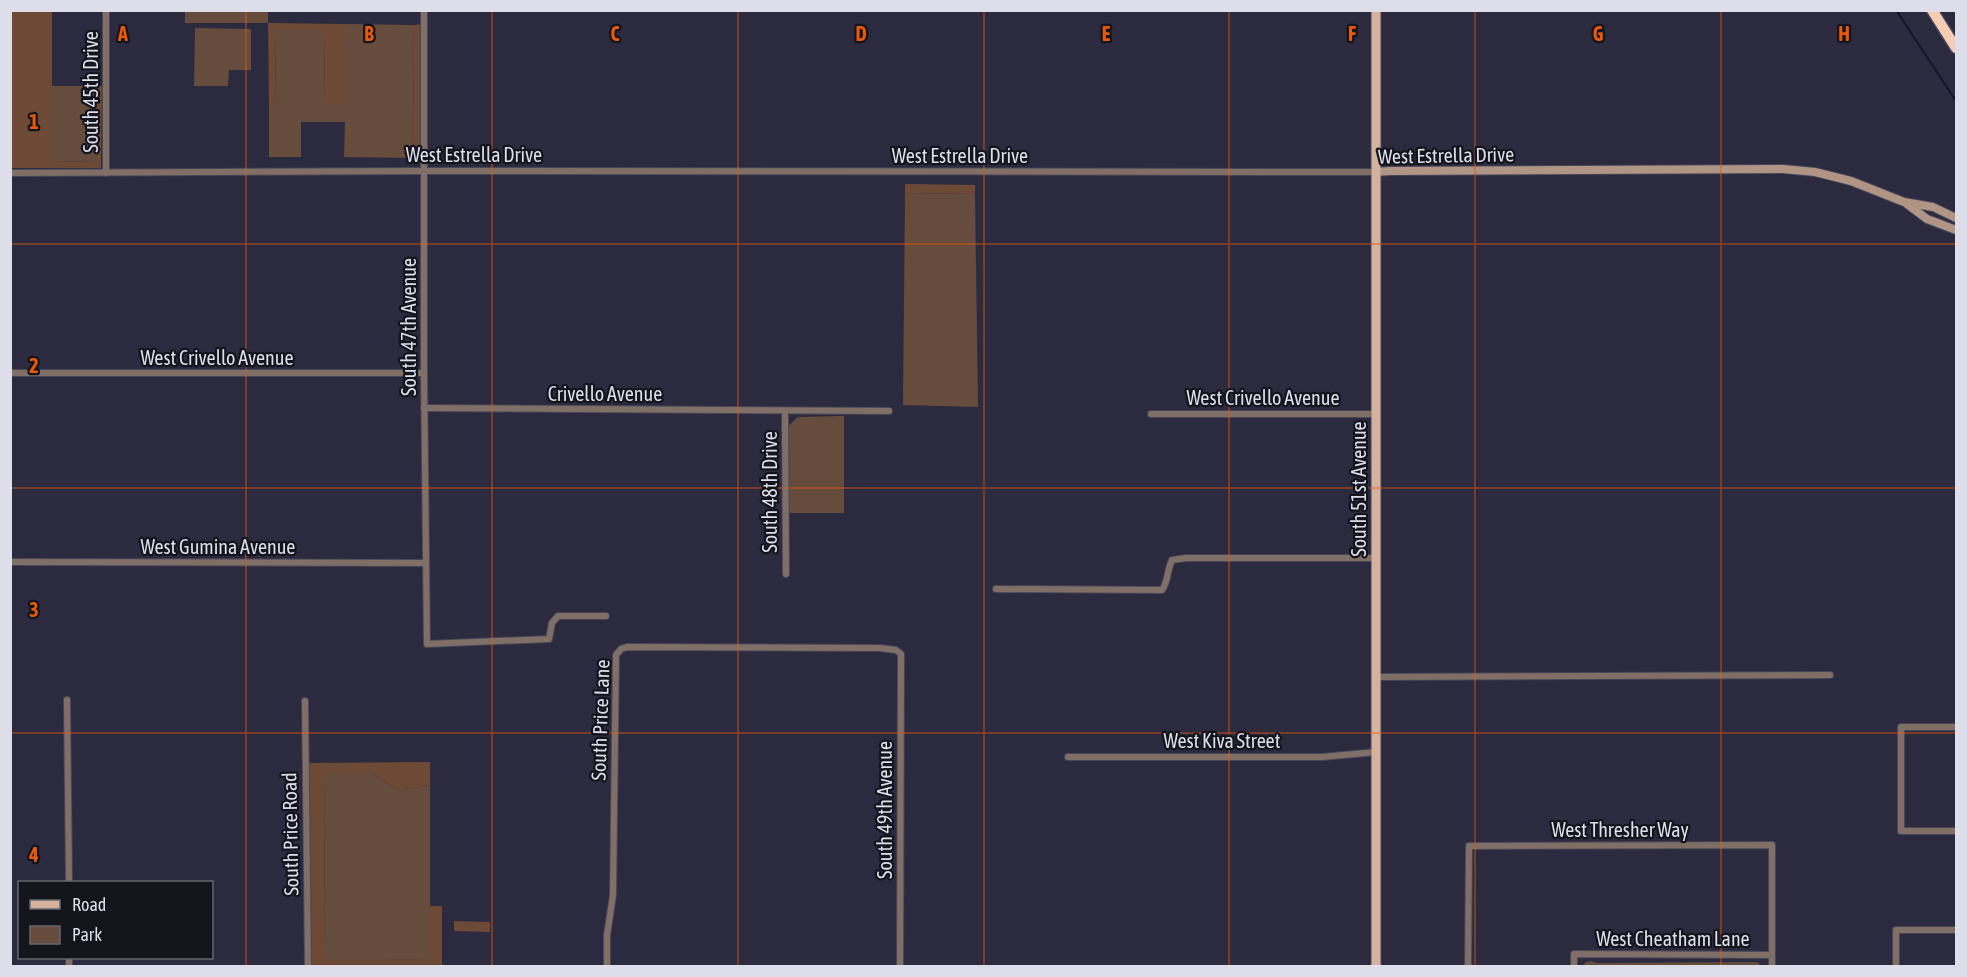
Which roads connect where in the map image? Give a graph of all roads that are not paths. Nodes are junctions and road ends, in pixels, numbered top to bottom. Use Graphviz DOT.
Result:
graph roads {
  1 [pos="106,10"];
  2 [pos="424,10"];
  3 [pos="1376,10"];
  4 [pos="1932,10"];
  5 [pos="1956,48"];
  6 [pos="425,171"];
  7 [pos="1376,172"];
  8 [pos="10,173"];
  9 [pos="106,173"];
  10 [pos="1904,202"];
  11 [pos="1956,218"];
  12 [pos="1956,230"];
  13 [pos="10,373"];
  14 [pos="424,373"];
  15 [pos="424,408"];
  16 [pos="785,411"];
  17 [pos="889,411"];
  18 [pos="1151,414"];
  19 [pos="1376,414"];
  20 [pos="1376,558"];
  21 [pos="10,562"];
  22 [pos="426,563"];
  23 [pos="786,574"];
  24 [pos="996,589"];
  25 [pos="606,616"];
  26 [pos="901,654"];
  27 [pos="1830,675"];
  28 [pos="1376,677"];
  29 [pos="67,700"];
  30 [pos="305,701"];
  31 [pos="1956,727"];
  32 [pos="1376,752"];
  33 [pos="1068,757"];
  34 [pos="1956,831"];
  35 [pos="69,881"];
  36 [pos="1956,930"];
  37 [pos="1772,955"];
  38 [pos="308,966"];
  39 [pos="606,966"];
  40 [pos="900,966"];
  41 [pos="1376,966"];
  42 [pos="1468,966"];
  43 [pos="1574,966"];
  44 [pos="1772,966"];
  45 [pos="1896,966"];
  1 -- 9 [label="street, South 45th Drive"];
  2 -- 6 [label="street, South 47th Avenue"];
  3 -- 7 [label="main road, South 51st Avenue"];
  4 -- 5 [label="highway"];
  6 -- 7 [label="street, West Estrella Drive"];
  6 -- 9 [label="street, West Estrella Drive"];
  6 -- 14 [label="street, South 47th Avenue"];
  7 -- 10 [label="main road, West Estrella Drive"];
  7 -- 19 [label="main road, South 51st Avenue"];
  8 -- 9 [label="street, West Estrella Drive"];
  10 -- 11 [label="main road, West Estrella Drive"];
  10 -- 12 [label="main road, West Estrella Drive"];
  13 -- 14 [label="street, West Crivello Avenue"];
  14 -- 15 [label="street, South 47th Avenue"];
  15 -- 16 [label="street, Crivello Avenue"];
  15 -- 22 [label="street, South 47th Avenue"];
  16 -- 17 [label="street"];
  16 -- 23 [label="street, South 48th Drive"];
  18 -- 19 [label="street, West Crivello Avenue"];
  19 -- 20 [label="main road, South 51st Avenue"];
  20 -- 24 [label="street"];
  20 -- 28 [label="main road, South 51st Avenue"];
  21 -- 22 [label="street, West Gumina Avenue"];
  22 -- 25 [label="street, South 47th Avenue"];
  26 -- 39 [label="street, South Price Lane"];
  26 -- 40 [label="street, South 49th Avenue"];
  27 -- 28 [label="street"];
  28 -- 32 [label="main road, South 51st Avenue"];
  29 -- 35 [label="street"];
  30 -- 38 [label="street, South Price Road"];
  31 -- 34 [label="street"];
  32 -- 33 [label="street, West Kiva Street"];
  32 -- 41 [label="main road, South 51st Avenue"];
  36 -- 45 [label="street"];
  37 -- 42 [label="street, West Thresher Way"];
  37 -- 43 [label="street, West Cheatham Lane"];
  37 -- 44 [label="street"];
}
